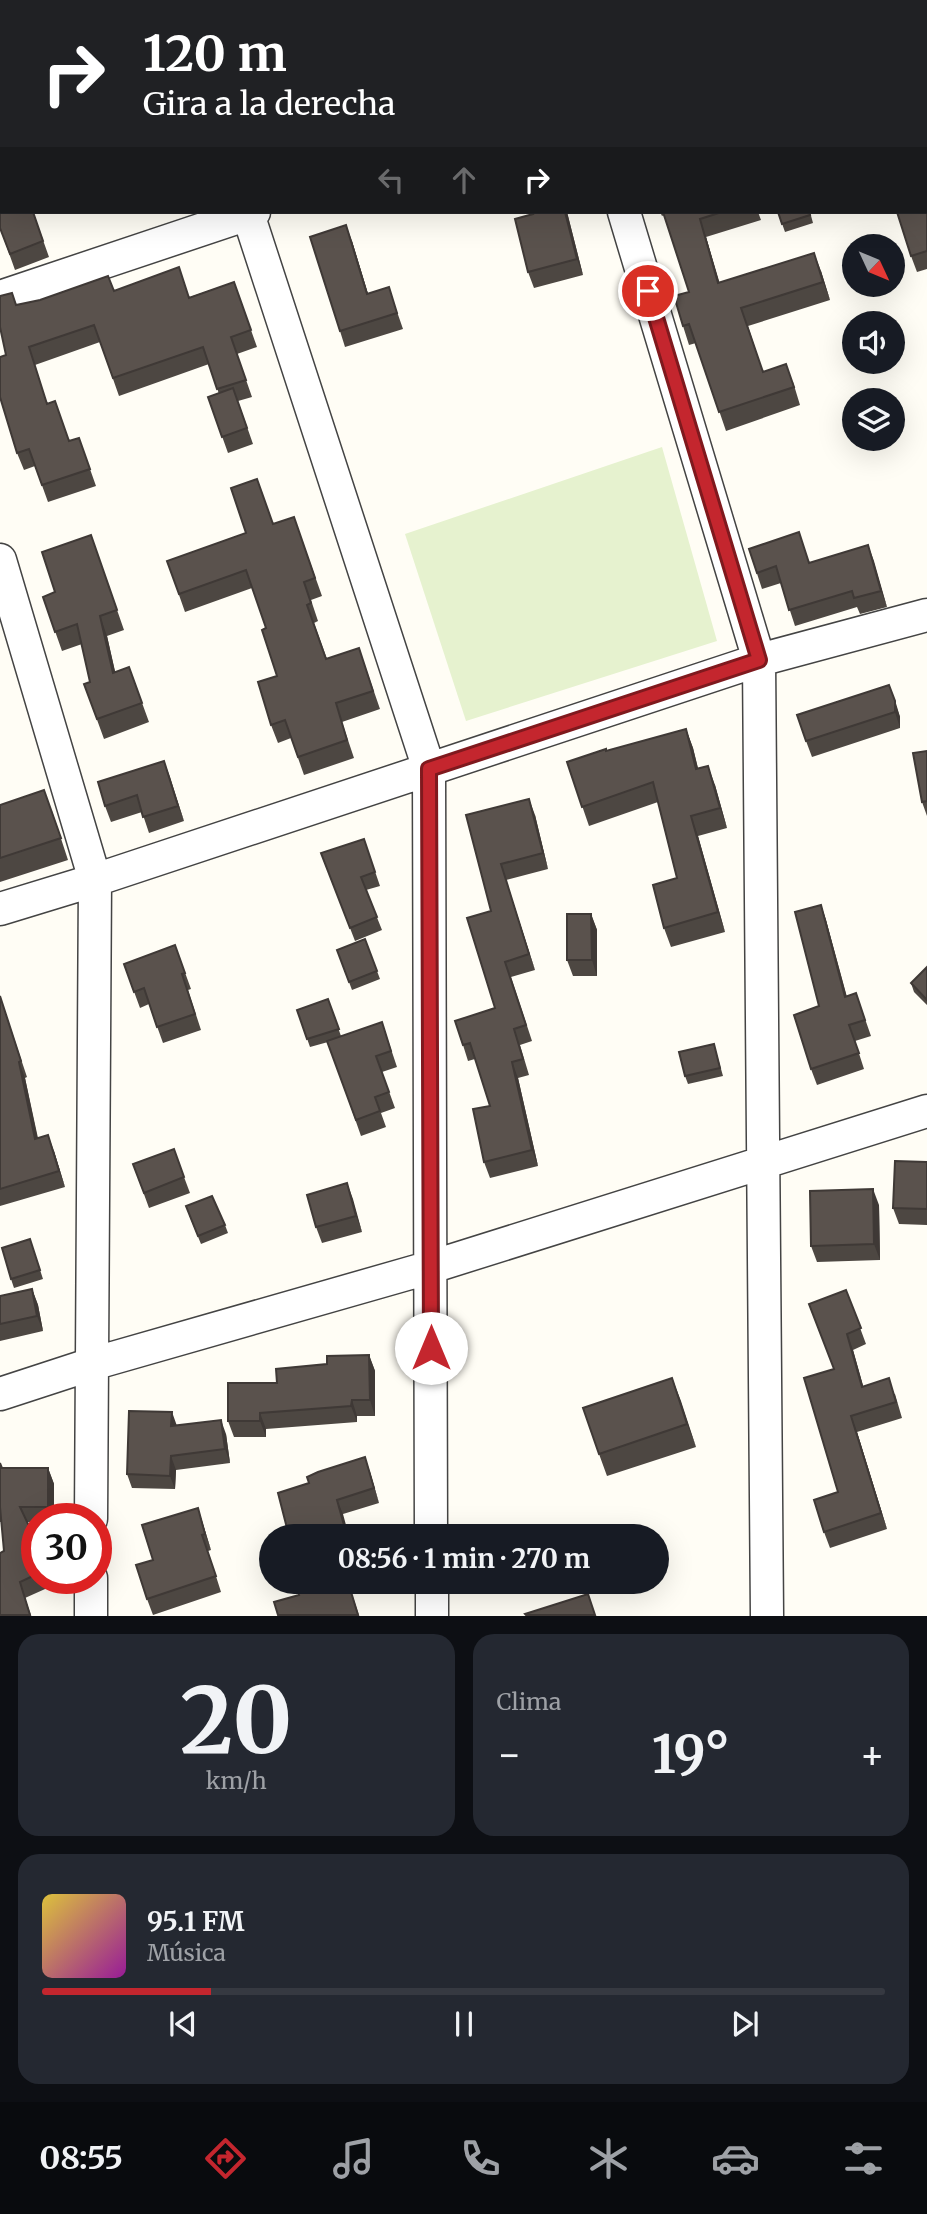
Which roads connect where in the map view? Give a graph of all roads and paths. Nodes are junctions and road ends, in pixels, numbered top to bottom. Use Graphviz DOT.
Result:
graph roads {
  1 [pos="248,214"];
  2 [pos="251,214"];
  3 [pos="625,214"];
  4 [pos="0,297"];
  5 [pos="0,560"];
  6 [pos="927,615"];
  7 [pos="759,660"];
  8 [pos="429,769"];
  9 [pos="95,880"];
  10 [pos="0,909"];
  11 [pos="927,1111"];
  12 [pos="763,1161"];
  13 [pos="431,1267"];
  14 [pos="92,1364"];
  15 [pos="0,1394"];
  16 [pos="91,1503"];
  17 [pos="431,1524"];
  18 [pos="91,1594"];
  19 [pos="432,1594"];
  20 [pos="90,1615"];
  21 [pos="432,1615"];
  22 [pos="767,1615"];
  1 -- 4 [label="street"];
  2 -- 8 [label="street"];
  3 -- 7 [label="street"];
  5 -- 9 [label="street"];
  6 -- 7 [label="street"];
  7 -- 8 [label="street"];
  7 -- 12 [label="street"];
  8 -- 9 [label="street"];
  8 -- 13 [label="street"];
  9 -- 10 [label="street"];
  9 -- 14 [label="street"];
  11 -- 12 [label="street"];
  12 -- 13 [label="street"];
  12 -- 22 [label="street"];
  13 -- 14 [label="street"];
  13 -- 17 [label="street"];
  14 -- 15 [label="street"];
  14 -- 16 [label="street"];
  18 -- 20 [label="street"];
  19 -- 21 [label="street"];
}
